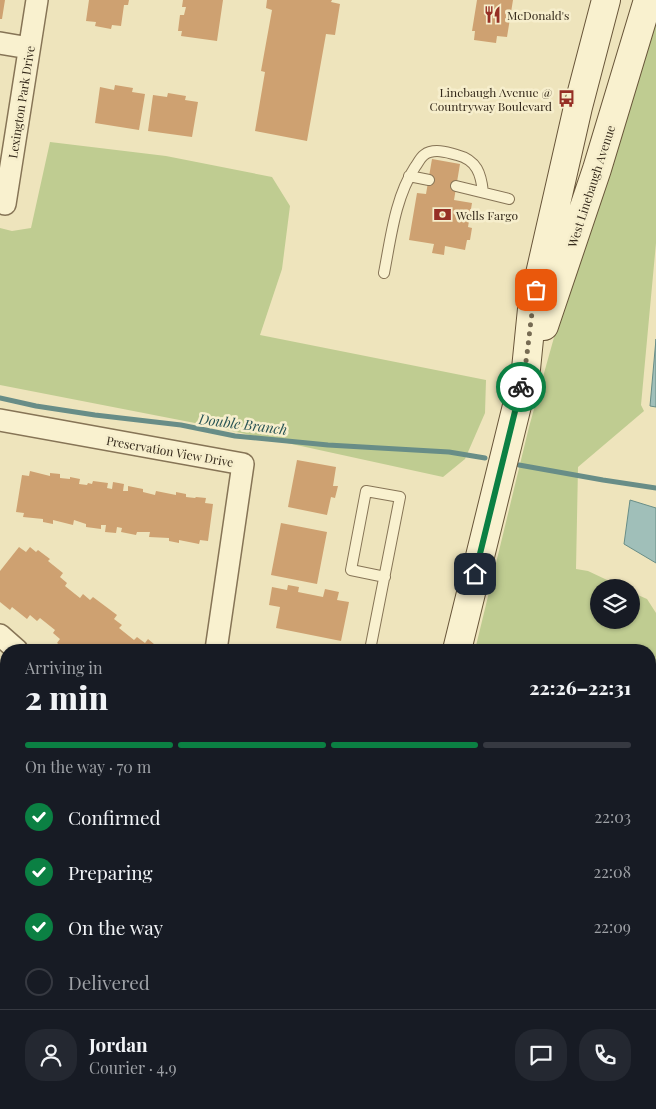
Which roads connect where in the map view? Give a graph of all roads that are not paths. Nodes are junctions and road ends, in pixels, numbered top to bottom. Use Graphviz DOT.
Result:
graph roads {
  1 [pos="37,0"];
  2 [pos="606,0"];
  3 [pos="648,0"];
  4 [pos="0,43"];
  5 [pos="29,48"];
  6 [pos="409,176"];
  7 [pos="429,180"];
  8 [pos="456,186"];
  9 [pos="483,192"];
  10 [pos="509,199"];
  11 [pos="5,204"];
  12 [pos="384,273"];
  13 [pos="526,368"];
  14 [pos="0,420"];
  15 [pos="385,577"];
  16 [pos="0,635"];
  17 [pos="10,644"];
  18 [pos="217,644"];
  19 [pos="371,644"];
  20 [pos="458,644"];
  1 -- 5 [label="street, Lexington Park Drive"];
  2 -- 13 [label="main road, West Linebaugh Avenue"];
  3 -- 13 [label="main road, West Linebaugh Avenue"];
  4 -- 5 [label="street"];
  5 -- 11 [label="street, Lexington Park Drive"];
  6 -- 7 [label="lane"];
  6 -- 9 [label="lane"];
  6 -- 12 [label="lane"];
  8 -- 9 [label="lane"];
  9 -- 10 [label="lane"];
  13 -- 20 [label="main road, West Linebaugh Avenue"];
  14 -- 18 [label="street, Preservation View Drive"];
  15 -- 15 [label="lane"];
  15 -- 19 [label="lane"];
  16 -- 17 [label="street"];
}
